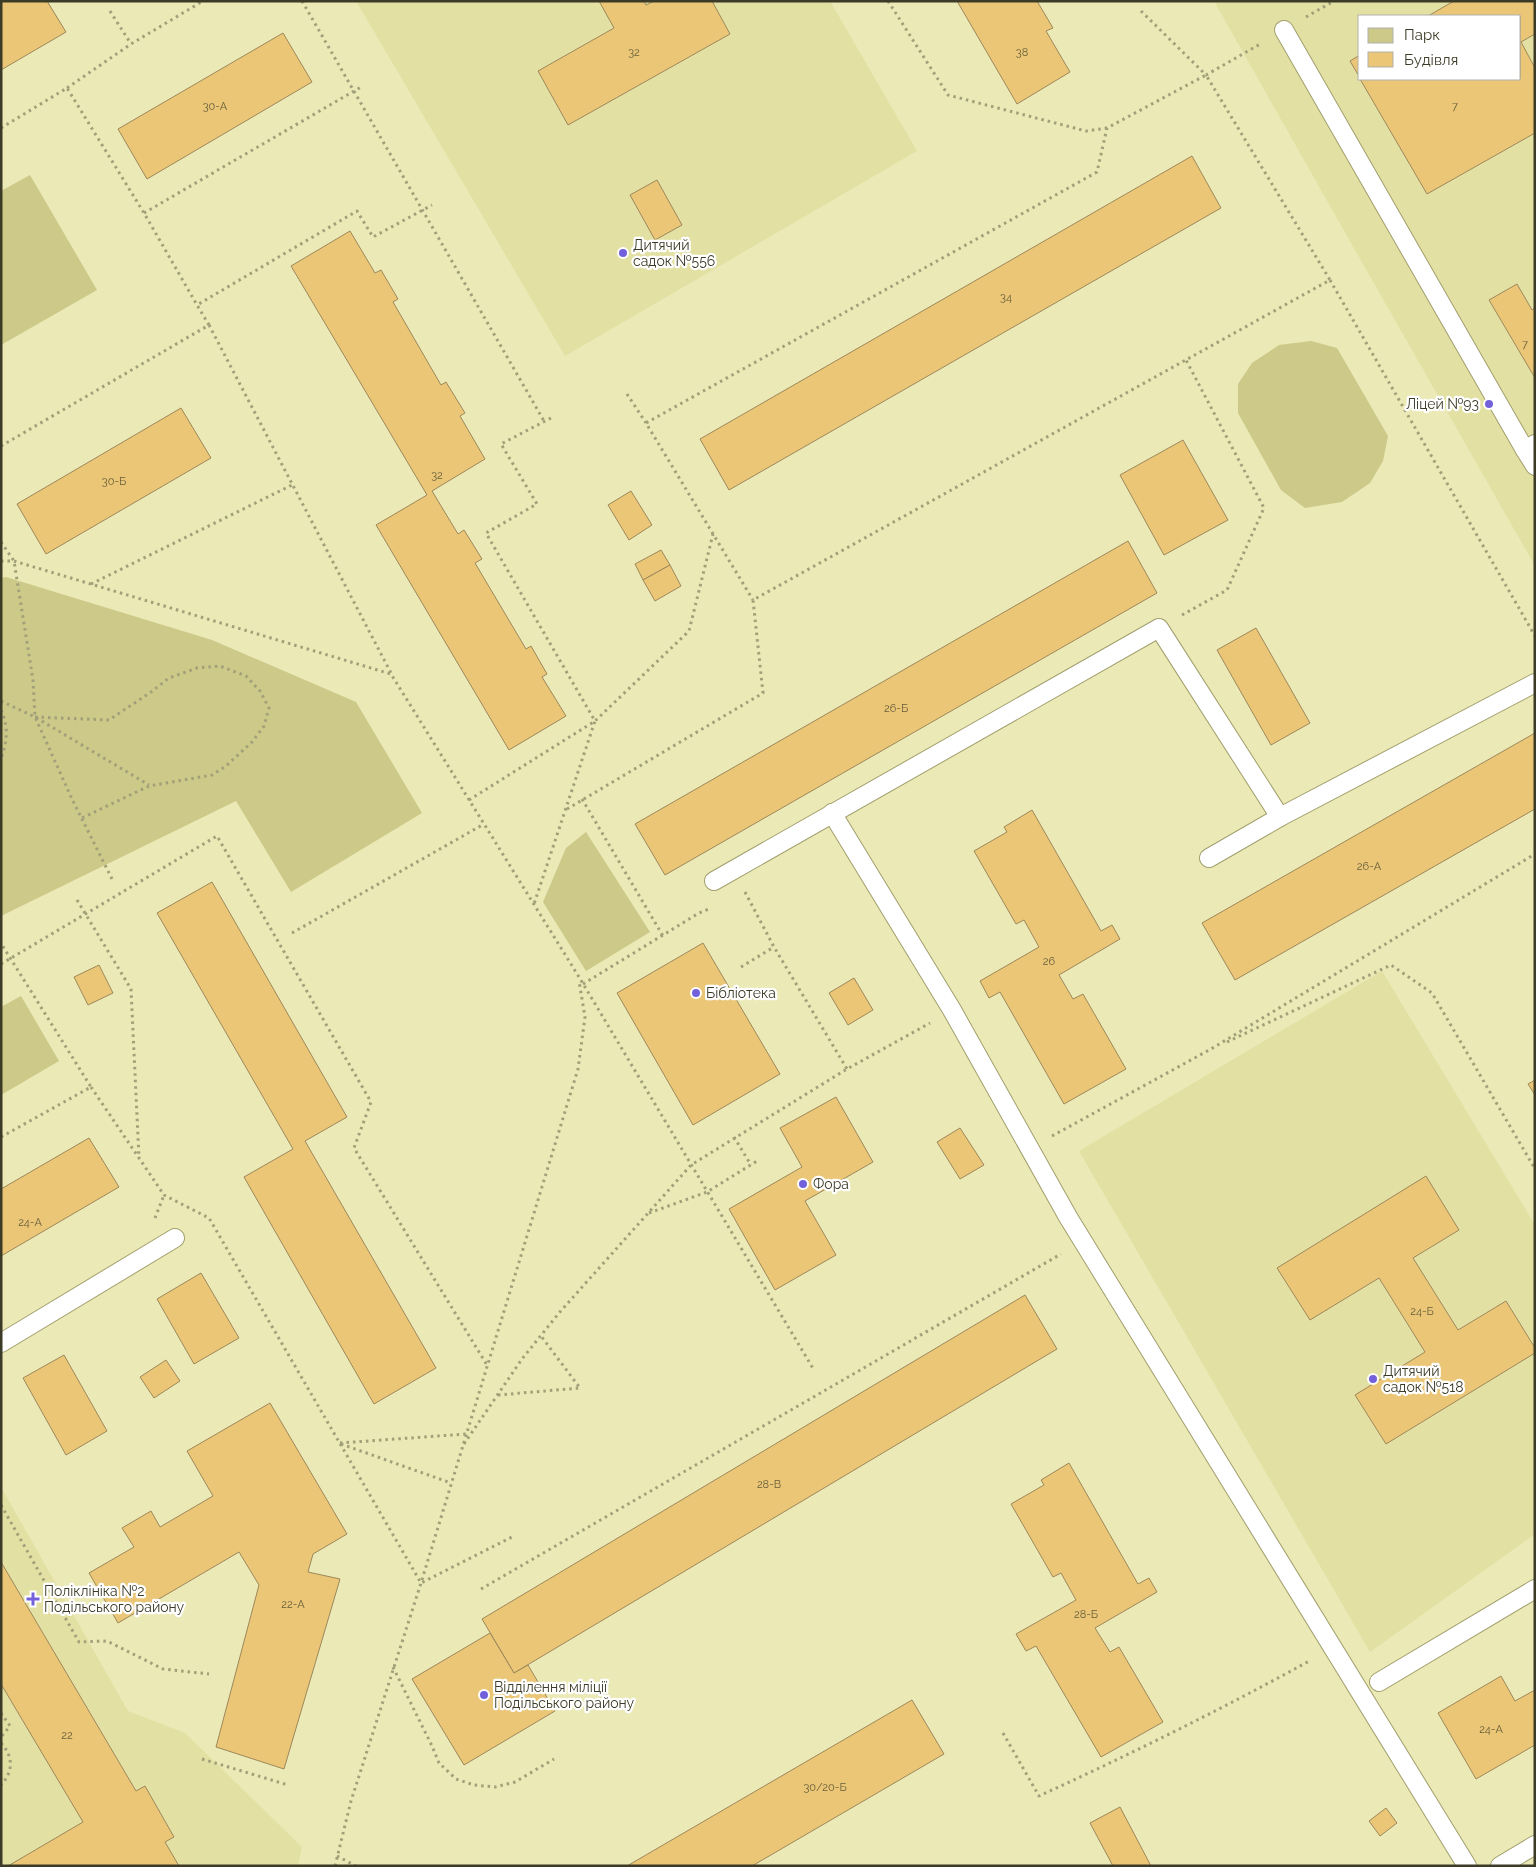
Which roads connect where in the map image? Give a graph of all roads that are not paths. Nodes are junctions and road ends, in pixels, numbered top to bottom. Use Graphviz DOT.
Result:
graph roads {
  1 [pos="1284,30"];
  2 [pos="1530,447"];
  3 [pos="1535,466"];
  4 [pos="1535,682"];
  5 [pos="832,813"];
  6 [pos="1280,817"];
  7 [pos="1209,858"];
  8 [pos="714,881"];
  9 [pos="175,1238"];
  10 [pos="1,1342"];
  11 [pos="1535,1589"];
  12 [pos="1379,1682"];
  13 [pos="1535,1845"];
  14 [pos="1466,1866"];
  15 [pos="1500,1866"];
  1 -- 2 [label="lane"];
  2 -- 3 [label="lane"];
  4 -- 6 [label="lane"];
  5 -- 6 [label="lane"];
  5 -- 8 [label="lane"];
  5 -- 14 [label="lane"];
  6 -- 7 [label="lane"];
  9 -- 10 [label="lane"];
  11 -- 12 [label="lane"];
  13 -- 15 [label="lane"];
}
